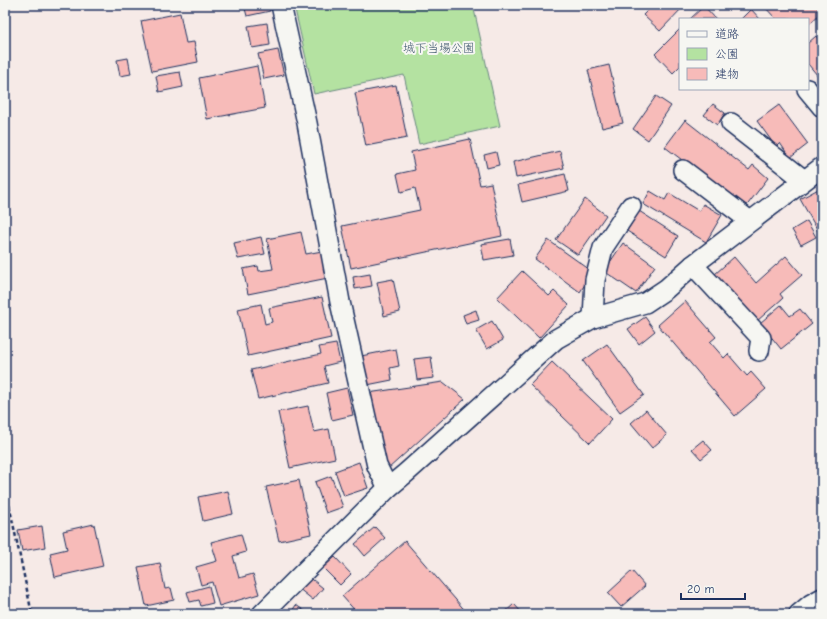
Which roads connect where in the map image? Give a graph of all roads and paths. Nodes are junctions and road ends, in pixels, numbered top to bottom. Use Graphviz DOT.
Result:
graph roads {
  1 [pos="281,5"];
  2 [pos="808,90"];
  3 [pos="822,107"];
  4 [pos="731,123"];
  5 [pos="822,167"];
  6 [pos="684,170"];
  7 [pos="804,180"];
  8 [pos="631,206"];
  9 [pos="750,221"];
  10 [pos="693,265"];
  11 [pos="593,318"];
  12 [pos="759,351"];
  13 [pos="5,486"];
  14 [pos="388,488"];
  15 [pos="822,598"];
  16 [pos="32,614"];
  17 [pos="262,614"];
  18 [pos="799,614"];
  1 -- 14 [label="street"];
  2 -- 3 [label="street"];
  4 -- 7 [label="street"];
  5 -- 7 [label="street"];
  6 -- 9 [label="street"];
  7 -- 9 [label="street"];
  8 -- 11 [label="street"];
  9 -- 10 [label="street"];
  10 -- 11 [label="street"];
  10 -- 12 [label="street"];
  11 -- 14 [label="street"];
  13 -- 16 [label="path"];
  14 -- 17 [label="street"];
  15 -- 18 [label="street"];
}
